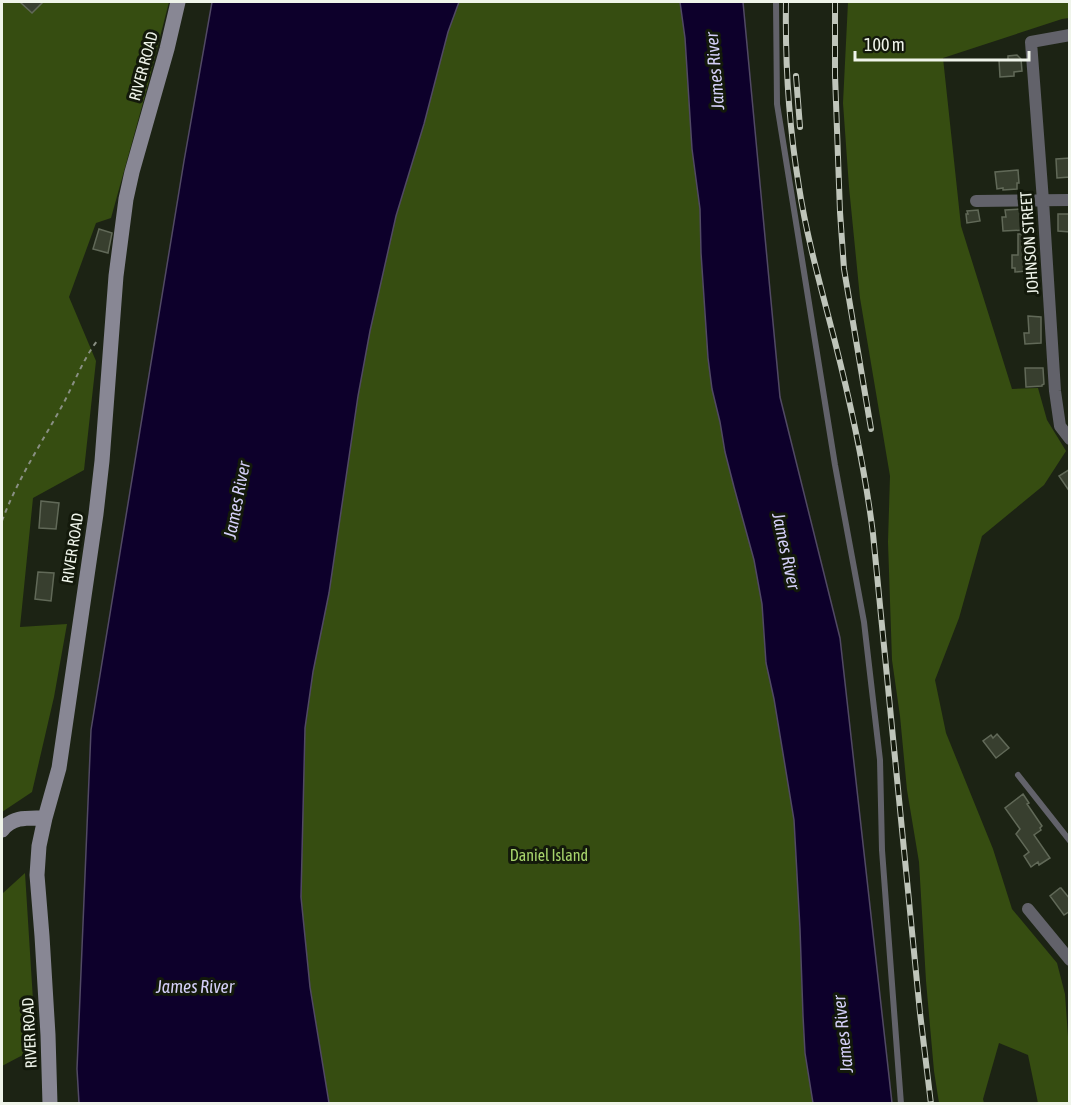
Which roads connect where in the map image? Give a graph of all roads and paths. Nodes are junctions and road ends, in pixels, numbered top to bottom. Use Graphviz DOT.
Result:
graph roads {
  1 [pos="178,2"];
  2 [pos="776,2"];
  3 [pos="1070,35"];
  4 [pos="1070,200"];
  5 [pos="976,201"];
  6 [pos="1043,201"];
  7 [pos="97,341"];
  8 [pos="1070,390"];
  9 [pos="1055,391"];
  10 [pos="1070,439"];
  11 [pos="2,521"];
  12 [pos="1018,775"];
  13 [pos="45,818"];
  14 [pos="2,830"];
  15 [pos="1070,841"];
  16 [pos="1028,909"];
  17 [pos="1070,960"];
  18 [pos="50,1104"];
  19 [pos="901,1104"];
  1 -- 13 [label="street, RIVER ROAD"];
  2 -- 19 [label="lane"];
  3 -- 6 [label="street, JOHNSON STREET"];
  4 -- 6 [label="street"];
  5 -- 6 [label="street"];
  6 -- 9 [label="street, JOHNSON STREET"];
  7 -- 11 [label="path"];
  8 -- 9 [label="street"];
  9 -- 10 [label="street, JOHNSON STREET"];
  12 -- 15 [label="lane"];
  13 -- 14 [label="street"];
  13 -- 18 [label="street, RIVER ROAD"];
  16 -- 17 [label="street"];
}
